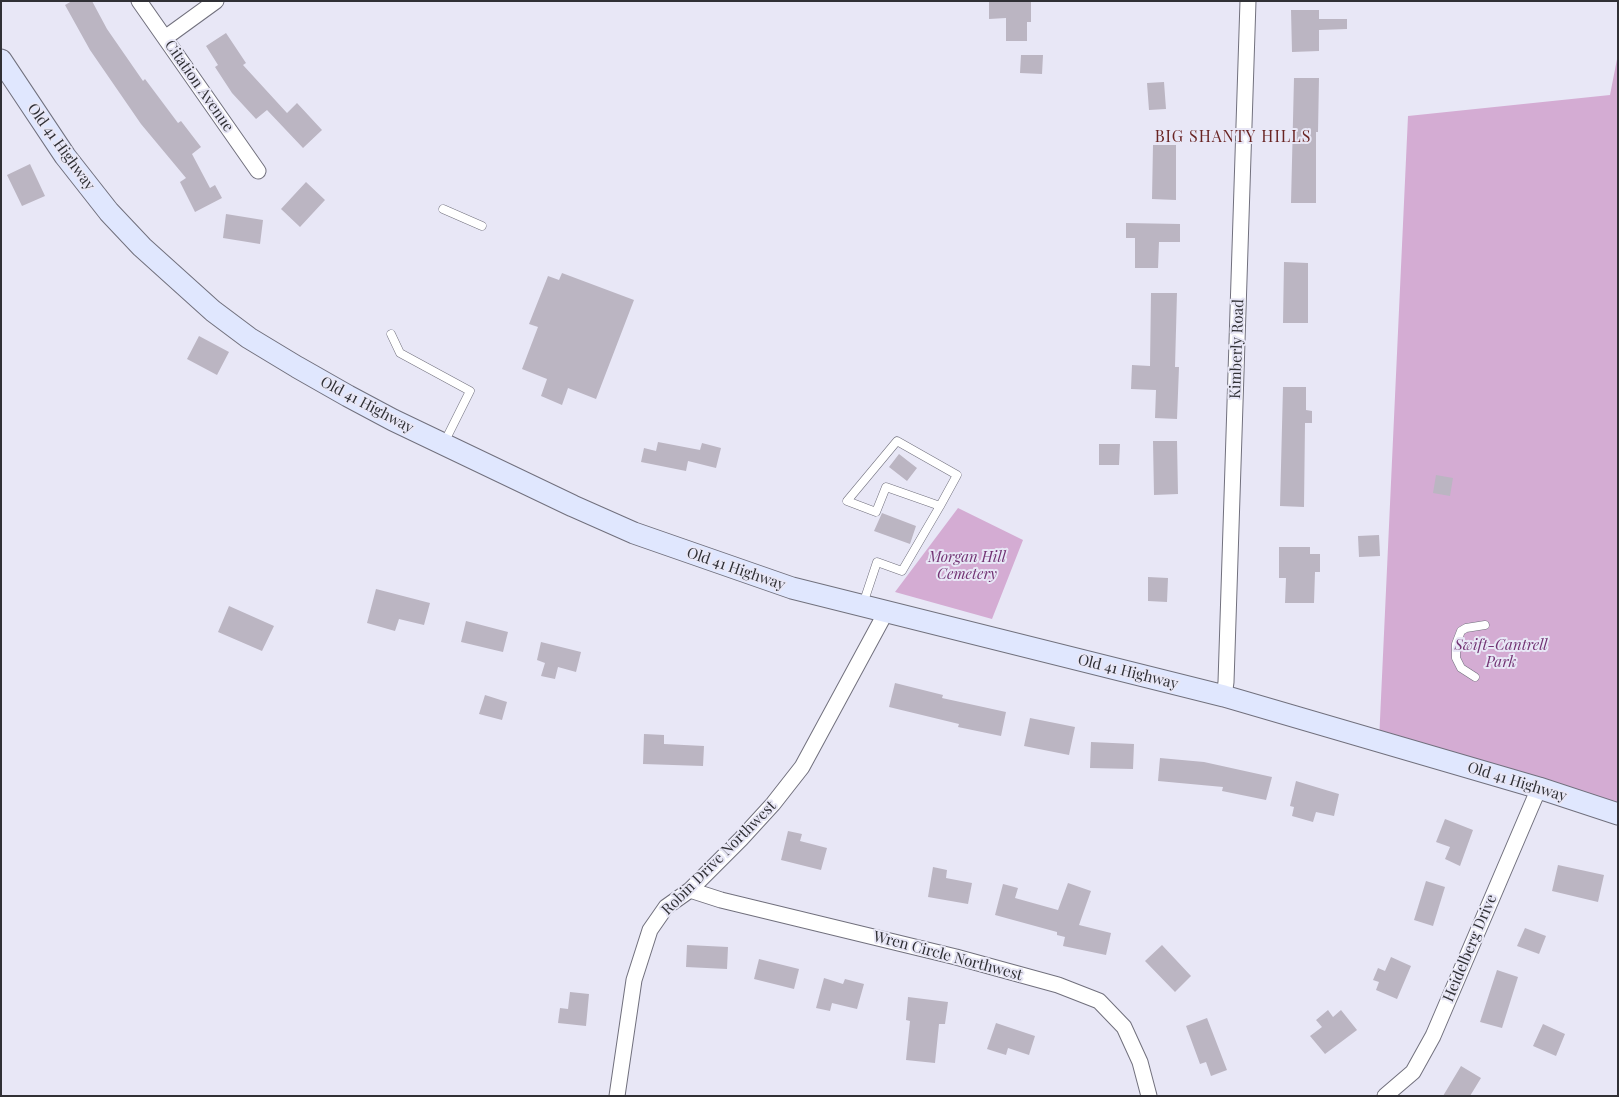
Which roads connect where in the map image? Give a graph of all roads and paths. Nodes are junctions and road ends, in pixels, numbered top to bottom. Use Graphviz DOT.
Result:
graph roads {
  1 [pos="139,1"];
  2 [pos="216,1"];
  3 [pos="1248,1"];
  4 [pos="165,38"];
  5 [pos="1,60"];
  6 [pos="258,171"];
  7 [pos="443,209"];
  8 [pos="482,226"];
  9 [pos="391,334"];
  10 [pos="444,443"];
  11 [pos="940,506"];
  12 [pos="862,606"];
  13 [pos="886,612"];
  14 [pos="1484,625"];
  15 [pos="1475,677"];
  16 [pos="1224,696"];
  17 [pos="1539,788"];
  18 [pos="1618,814"];
  19 [pos="690,890"];
  20 [pos="617,1096"];
  21 [pos="1149,1096"];
  22 [pos="1385,1096"];
  1 -- 4 [label="street, Citation Avenue"];
  2 -- 4 [label="street"];
  3 -- 16 [label="street, Kimberly Road"];
  4 -- 6 [label="street, Citation Avenue"];
  5 -- 10 [label="main road, Old 41 Highway"];
  7 -- 8 [label="lane"];
  9 -- 10 [label="lane"];
  10 -- 12 [label="main road, Old 41 Highway"];
  11 -- 11 [label="lane"];
  11 -- 12 [label="lane"];
  12 -- 13 [label="main road, Old 41 Highway"];
  13 -- 16 [label="main road, Old 41 Highway"];
  13 -- 19 [label="street, Robin Drive Northwest"];
  14 -- 15 [label="lane"];
  16 -- 17 [label="main road, Old 41 Highway"];
  17 -- 18 [label="main road, Old 41 Highway"];
  17 -- 22 [label="street, Heidelberg Drive"];
  19 -- 20 [label="street, Robin Drive Northwest"];
  19 -- 21 [label="street, Wren Circle Northwest"];
}
